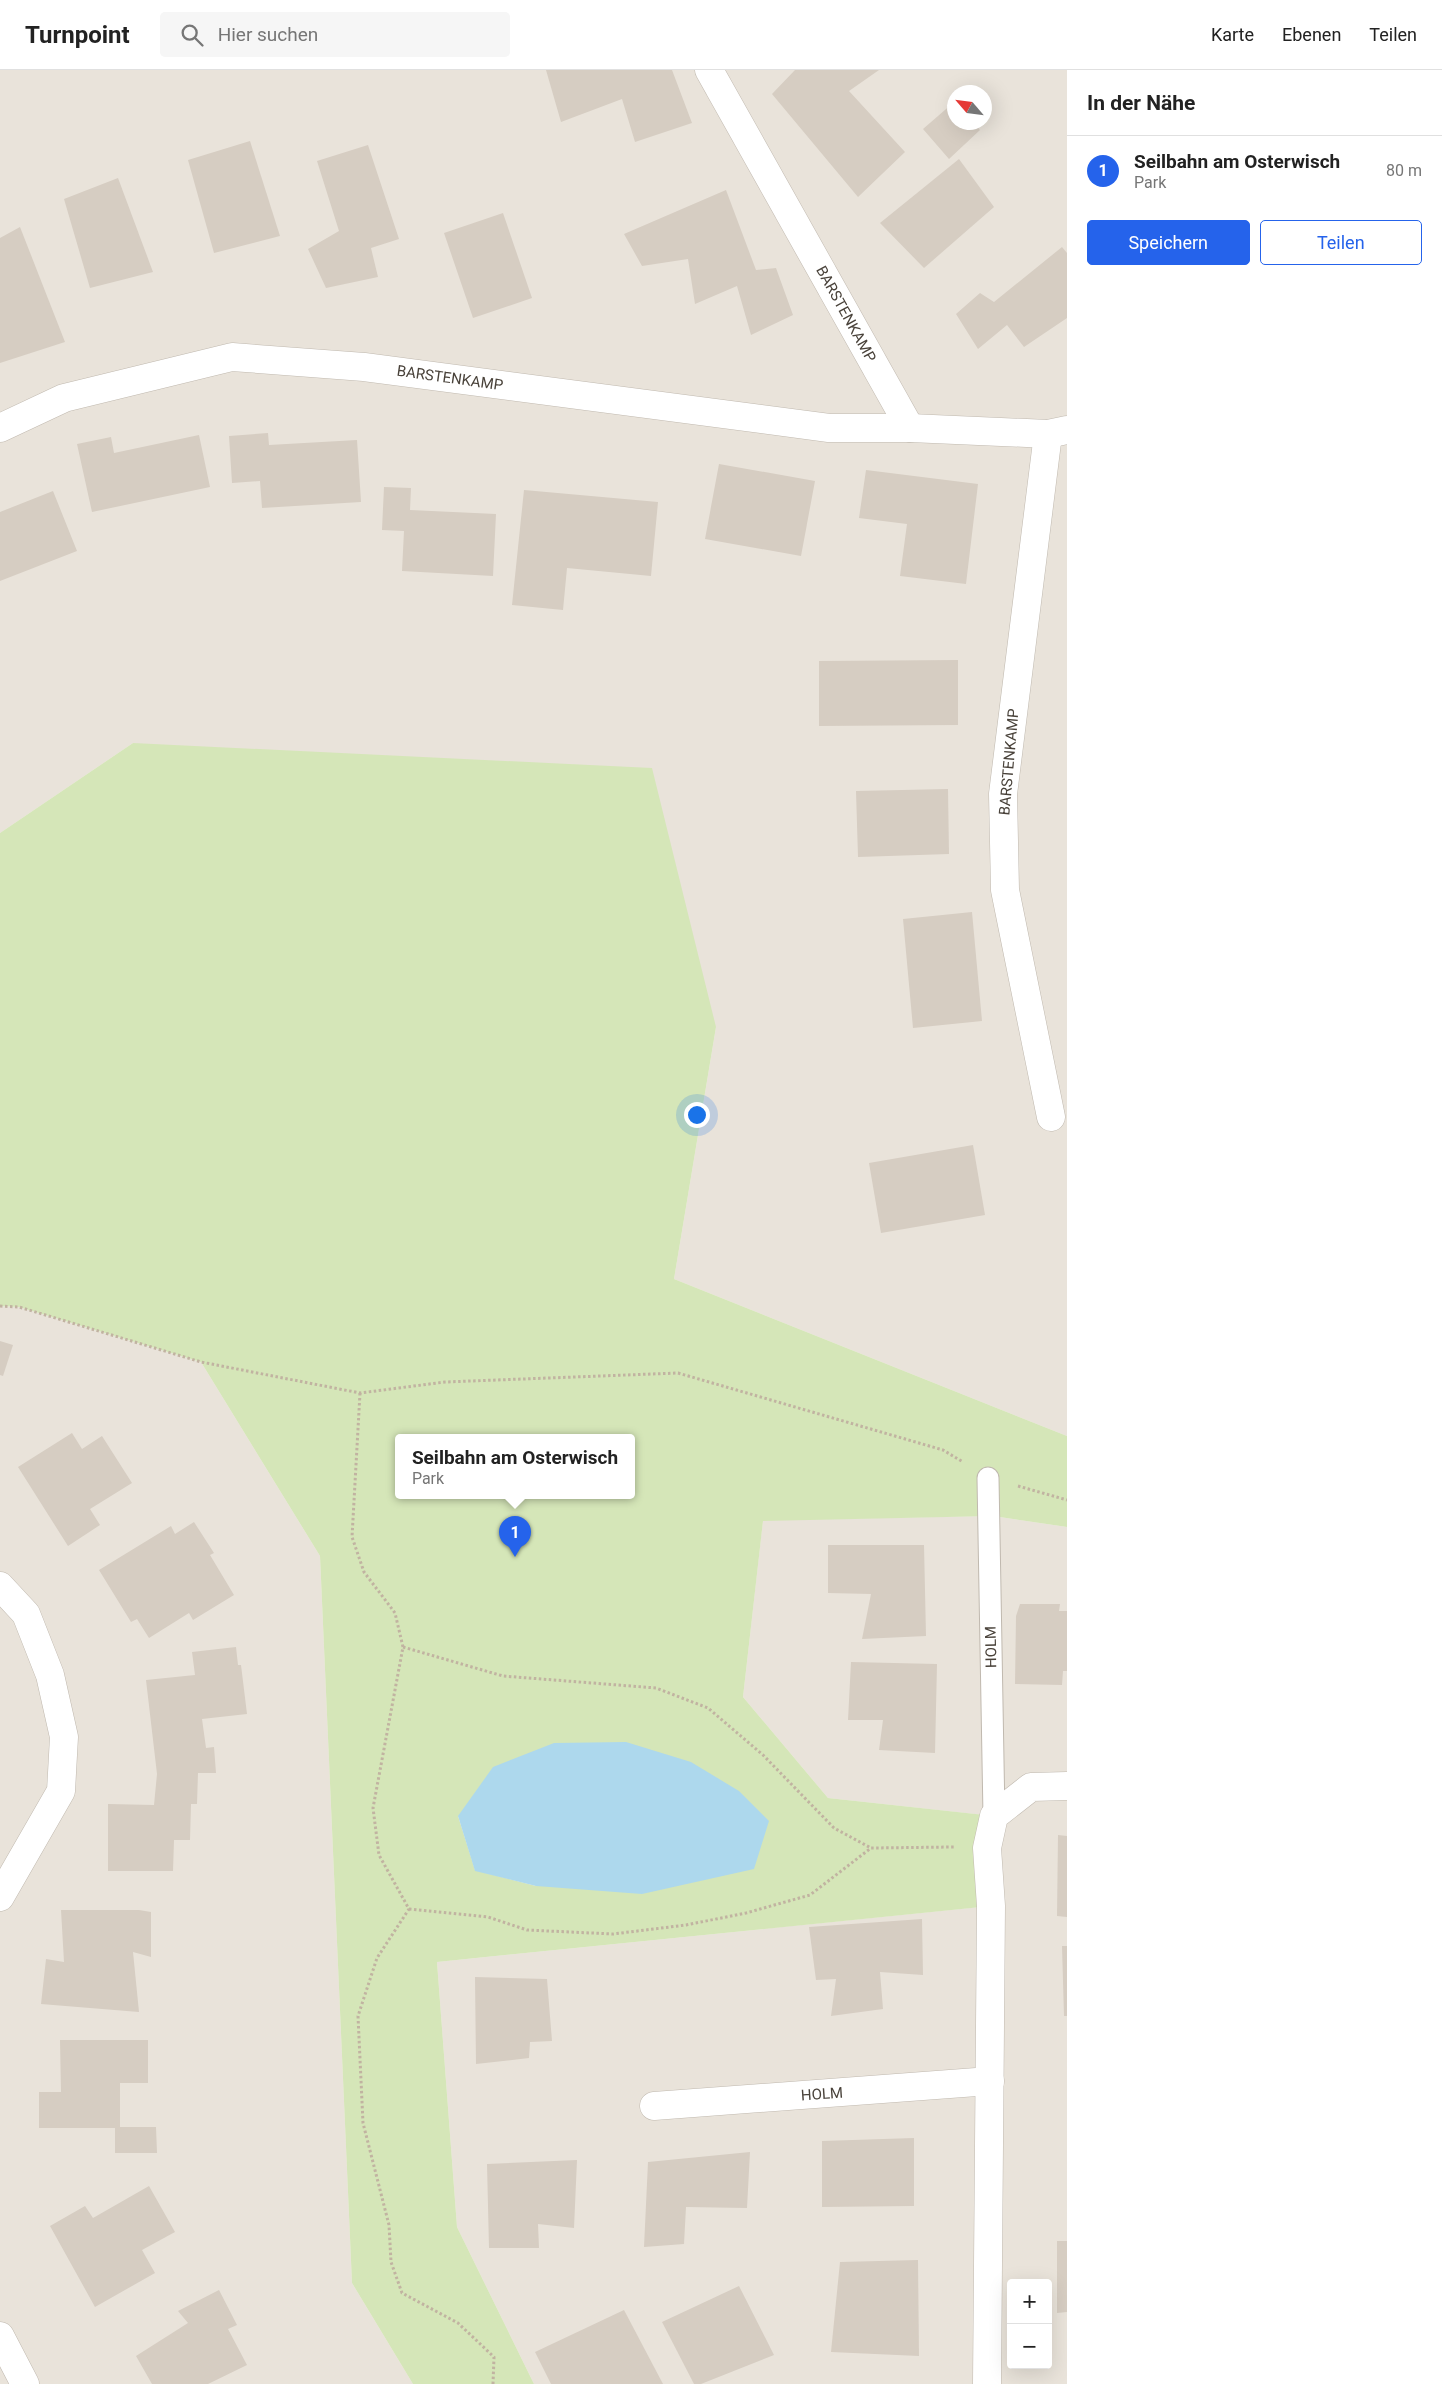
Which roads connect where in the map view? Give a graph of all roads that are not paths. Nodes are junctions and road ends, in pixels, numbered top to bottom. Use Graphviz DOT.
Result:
graph roads {
  1 [pos="710,70"];
  2 [pos="0,428"];
  3 [pos="910,428"];
  4 [pos="1058,432"];
  5 [pos="1051,1117"];
  6 [pos="988,1478"];
  7 [pos="0,1586"];
  8 [pos="1067,1786"];
  9 [pos="994,1816"];
  10 [pos="0,1897"];
  11 [pos="990,2081"];
  12 [pos="654,2106"];
  13 [pos="0,2336"];
  14 [pos="24,2384"];
  15 [pos="987,2384"];
  1 -- 3 [label="street, BARSTENKAMP"];
  2 -- 3 [label="street, BARSTENKAMP"];
  3 -- 4 [label="street, BARSTENKAMP"];
  4 -- 5 [label="street, BARSTENKAMP"];
  6 -- 9 [label="lane, HOLM"];
  7 -- 10 [label="street"];
  8 -- 9 [label="street"];
  9 -- 11 [label="street, HOLM"];
  11 -- 12 [label="street, HOLM"];
  11 -- 15 [label="street, HOLM"];
  13 -- 14 [label="street"];
}
